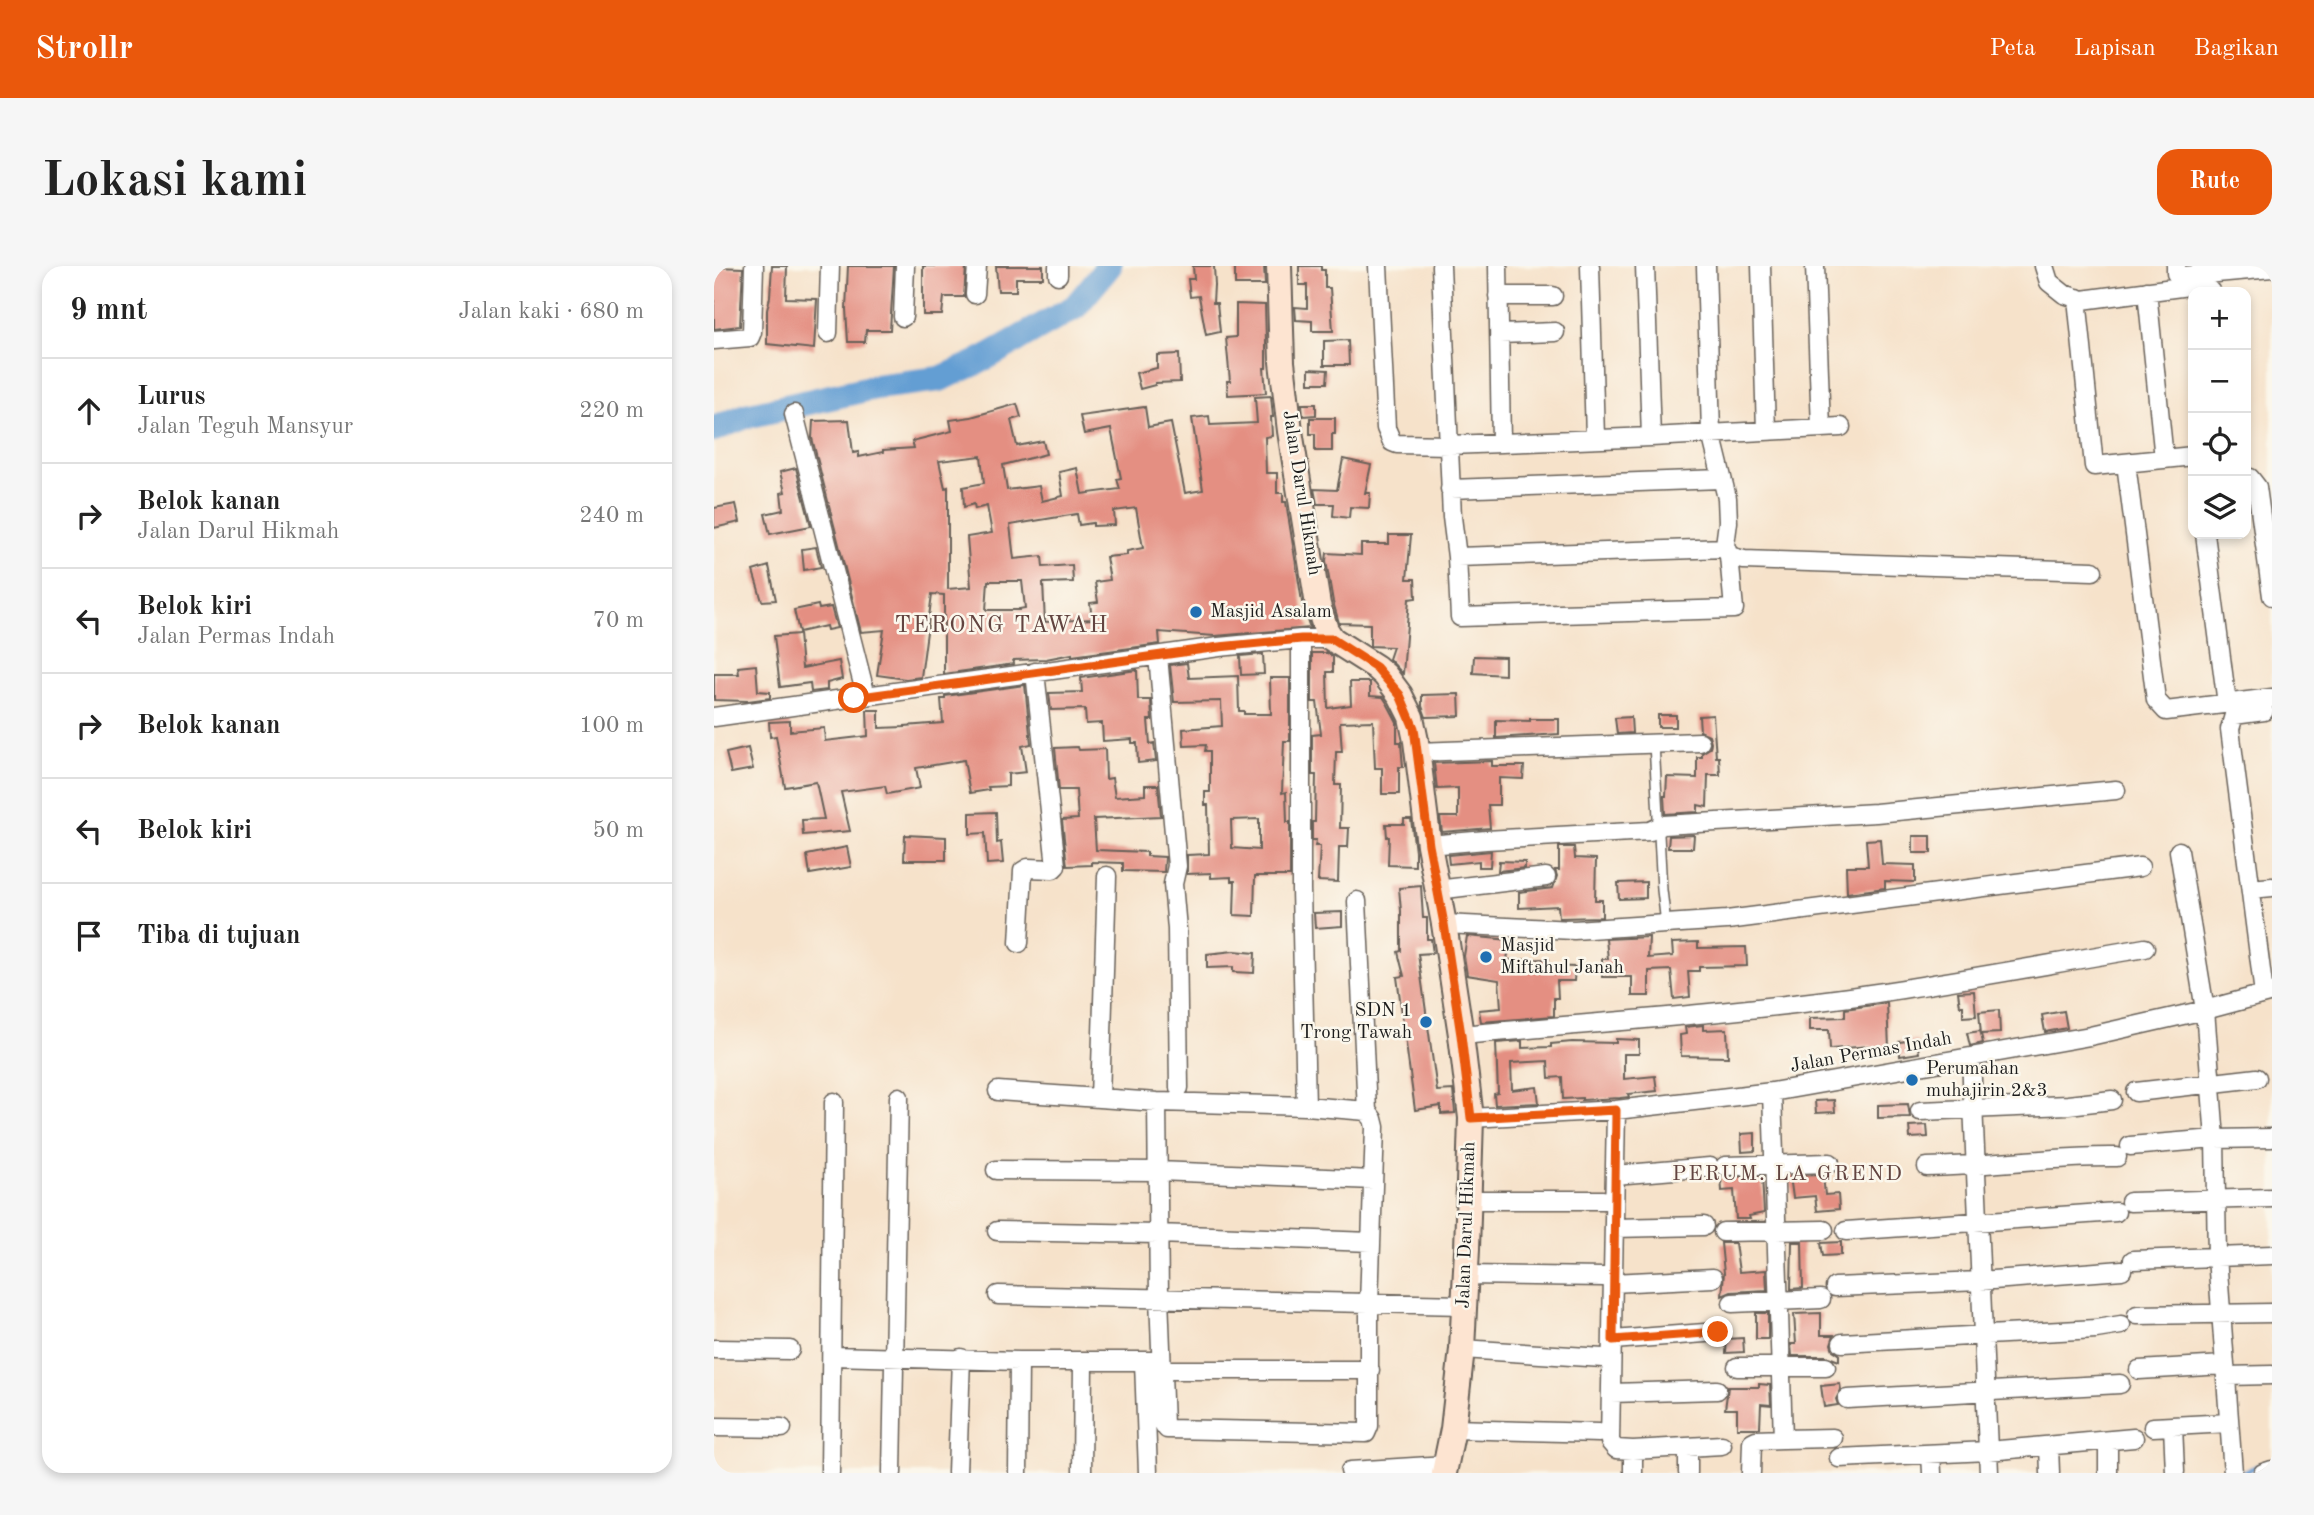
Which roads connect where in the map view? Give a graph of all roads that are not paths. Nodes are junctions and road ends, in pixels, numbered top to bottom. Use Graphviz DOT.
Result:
graph roads {
  1 [pos="754,266"];
  2 [pos="830,266"];
  3 [pos="905,266"];
  4 [pos="977,266"];
  5 [pos="1279,266"];
  6 [pos="1378,266"];
  7 [pos="1441,266"];
  8 [pos="1498,266"];
  9 [pos="1590,266"];
  10 [pos="1645,266"];
  11 [pos="1706,266"];
  12 [pos="1761,266"];
  13 [pos="1815,266"];
  14 [pos="2045,266"];
  15 [pos="2176,266"];
  16 [pos="2253,267"];
  17 [pos="2272,268"];
  18 [pos="2206,287"];
  19 [pos="2147,291"];
  20 [pos="975,294"];
  21 [pos="1498,296"];
  22 [pos="1553,296"];
  23 [pos="2077,299"];
  24 [pos="903,317"];
  25 [pos="1555,332"];
  26 [pos="828,333"];
  27 [pos="1500,334"];
  28 [pos="714,340"];
  29 [pos="794,414"];
  30 [pos="1842,427"];
  31 [pos="1821,428"];
  32 [pos="1766,430"];
  33 [pos="1711,433"];
  34 [pos="1651,437"];
  35 [pos="1595,438"];
  36 [pos="1501,442"];
  37 [pos="1450,445"];
  38 [pos="2188,457"];
  39 [pos="2164,459"];
  40 [pos="2126,463"];
  41 [pos="1721,479"];
  42 [pos="2251,479"];
  43 [pos="1450,489"];
  44 [pos="2206,539"];
  45 [pos="1727,552"];
  46 [pos="1457,557"];
  47 [pos="2093,571"];
  48 [pos="2272,596"];
  49 [pos="1301,639"];
  50 [pos="1332,639"];
  51 [pos="1158,656"];
  52 [pos="1035,672"];
  53 [pos="866,696"];
  54 [pos="2272,698"];
  55 [pos="2227,704"];
  56 [pos="2272,709"];
  57 [pos="714,717"];
  58 [pos="1700,742"];
  59 [pos="1654,743"];
  60 [pos="1418,752"];
  61 [pos="2116,790"];
  62 [pos="1658,826"];
  63 [pos="1429,845"];
  64 [pos="2179,851"];
  65 [pos="2140,867"];
  66 [pos="1107,876"];
  67 [pos="1546,877"];
  68 [pos="2272,887"];
  69 [pos="2251,889"];
  70 [pos="1437,890"];
  71 [pos="1357,901"];
  72 [pos="1444,924"];
  73 [pos="1666,924"];
  74 [pos="1019,943"];
  75 [pos="2145,948"];
  76 [pos="2268,993"];
  77 [pos="2205,1010"];
  78 [pos="1461,1035"];
  79 [pos="1971,1056"];
  80 [pos="2258,1078"];
  81 [pos="2210,1084"];
  82 [pos="1180,1088"];
  83 [pos="998,1091"];
  84 [pos="1772,1092"];
  85 [pos="2136,1092"];
  86 [pos="900,1097"];
  87 [pos="1100,1098"];
  88 [pos="2112,1100"];
  89 [pos="834,1102"];
  90 [pos="1157,1102"];
  91 [pos="1306,1106"];
  92 [pos="1973,1109"];
  93 [pos="1616,1110"];
  94 [pos="1367,1111"];
  95 [pos="1920,1111"];
  96 [pos="1471,1118"];
  97 [pos="2272,1138"];
  98 [pos="2215,1139"];
  99 [pos="1774,1163"];
  100 [pos="1830,1163"];
  101 [pos="1976,1166"];
  102 [pos="1927,1167"];
  103 [pos="996,1170"];
  104 [pos="1158,1171"];
  105 [pos="1615,1175"];
  106 [pos="1373,1180"];
  107 [pos="2272,1198"];
  108 [pos="1468,1200"];
  109 [pos="1603,1200"];
  110 [pos="2216,1200"];
  111 [pos="1978,1223"];
  112 [pos="1703,1226"];
  113 [pos="1614,1227"];
  114 [pos="1777,1230"];
  115 [pos="1824,1230"];
  116 [pos="997,1231"];
  117 [pos="1846,1231"];
  118 [pos="1723,1232"];
  119 [pos="1158,1234"];
  120 [pos="1371,1242"];
  121 [pos="2272,1255"];
  122 [pos="2217,1257"];
  123 [pos="1465,1275"];
  124 [pos="1713,1278"];
  125 [pos="1608,1280"];
  126 [pos="1980,1281"];
  127 [pos="998,1294"];
  128 [pos="1159,1297"];
  129 [pos="1778,1302"];
  130 [pos="1732,1303"];
  131 [pos="1370,1304"];
  132 [pos="1464,1305"];
  133 [pos="2272,1313"];
  134 [pos="2222,1314"];
  135 [pos="2137,1315"];
  136 [pos="2121,1325"];
  137 [pos="1718,1332"];
  138 [pos="1983,1337"];
  139 [pos="1613,1340"];
  140 [pos="1842,1343"];
  141 [pos="714,1349"];
  142 [pos="1462,1349"];
  143 [pos="790,1350"];
  144 [pos="832,1356"];
  145 [pos="895,1356"];
  146 [pos="961,1358"];
  147 [pos="1603,1358"];
  148 [pos="1019,1362"];
  149 [pos="1083,1363"];
  150 [pos="1155,1364"];
  151 [pos="1737,1367"];
  152 [pos="1826,1367"];
  153 [pos="1781,1368"];
  154 [pos="1370,1370"];
  155 [pos="2139,1370"];
  156 [pos="2225,1370"];
  157 [pos="2272,1375"];
  158 [pos="2120,1384"];
  159 [pos="1717,1390"];
  160 [pos="1985,1392"];
  161 [pos="1611,1393"];
  162 [pos="1847,1399"];
  163 [pos="2229,1423"];
  164 [pos="2173,1426"];
  165 [pos="714,1427"];
  166 [pos="782,1427"];
  167 [pos="2153,1427"];
  168 [pos="1453,1429"];
  169 [pos="1599,1433"];
  170 [pos="1833,1438"];
  171 [pos="2134,1438"];
  172 [pos="1783,1439"];
  173 [pos="2108,1442"];
  174 [pos="1723,1445"];
  175 [pos="2049,1446"];
  176 [pos="1688,1448"];
  177 [pos="1633,1450"];
  178 [pos="1988,1451"];
  179 [pos="1931,1454"];
  180 [pos="1839,1458"];
  181 [pos="1869,1465"];
  182 [pos="1445,1469"];
  183 [pos="2233,1470"];
  184 [pos="1350,1471"];
  185 [pos="2272,1471"];
  186 [pos="2175,1472"];
  187 [pos="830,1473"];
  188 [pos="892,1473"];
  189 [pos="957,1473"];
  190 [pos="1018,1473"];
  191 [pos="1082,1473"];
  192 [pos="1148,1473"];
  193 [pos="1633,1473"];
  194 [pos="1688,1473"];
  195 [pos="1751,1473"];
  196 [pos="1932,1473"];
  197 [pos="1989,1473"];
  198 [pos="2050,1473"];
  199 [pos="2108,1473"];
  200 [pos="2263,1473"];
  1 -- 28 [label="street"];
  2 -- 26 [label="street"];
  3 -- 24 [label="street"];
  4 -- 20 [label="street"];
  5 -- 50 [label="street, Jalan Darul Hikmah"];
  6 -- 37 [label="street"];
  7 -- 37 [label="street"];
  8 -- 21 [label="street"];
  9 -- 35 [label="street"];
  10 -- 34 [label="street"];
  11 -- 33 [label="street"];
  12 -- 32 [label="street"];
  13 -- 31 [label="street"];
  14 -- 23 [label="street"];
  15 -- 16 [label="street"];
  16 -- 17 [label="street"];
  18 -- 19 [label="street"];
  19 -- 23 [label="street"];
  19 -- 39 [label="street"];
  21 -- 22 [label="street"];
  21 -- 27 [label="street"];
  23 -- 40 [label="street"];
  25 -- 27 [label="street"];
  27 -- 36 [label="street"];
  29 -- 53 [label="street"];
  30 -- 31 [label="street"];
  31 -- 32 [label="street"];
  32 -- 33 [label="street"];
  33 -- 34 [label="street"];
  33 -- 41 [label="street"];
  34 -- 35 [label="street"];
  35 -- 36 [label="street"];
  36 -- 37 [label="street"];
  37 -- 43 [label="street"];
  38 -- 39 [label="street"];
  39 -- 40 [label="street"];
  40 -- 55 [label="street"];
  41 -- 43 [label="street"];
  41 -- 45 [label="street"];
  42 -- 48 [label="street"];
  43 -- 46 [label="street"];
  44 -- 55 [label="street"];
  45 -- 46 [label="street"];
  45 -- 46 [label="street"];
  45 -- 47 [label="street"];
  49 -- 50 [label="street"];
  49 -- 51 [label="street"];
  49 -- 91 [label="street"];
  50 -- 60 [label="street, Jalan Darul Hikmah"];
  51 -- 52 [label="street"];
  51 -- 82 [label="street"];
  52 -- 53 [label="street"];
  52 -- 74 [label="street"];
  53 -- 57 [label="street"];
  54 -- 55 [label="street"];
  56 -- 69 [label="street"];
  58 -- 59 [label="street"];
  59 -- 60 [label="street"];
  59 -- 62 [label="lane"];
  60 -- 63 [label="street, Jalan Darul Hikmah"];
  61 -- 62 [label="street"];
  62 -- 63 [label="street"];
  62 -- 73 [label="lane"];
  63 -- 70 [label="street, Jalan Darul Hikmah"];
  64 -- 77 [label="street"];
  65 -- 73 [label="street"];
  66 -- 87 [label="street"];
  67 -- 70 [label="street"];
  68 -- 69 [label="street"];
  69 -- 76 [label="street"];
  70 -- 72 [label="street, Jalan Darul Hikmah"];
  71 -- 94 [label="street"];
  72 -- 73 [label="street"];
  72 -- 78 [label="street, Jalan Darul Hikmah"];
  75 -- 78 [label="street"];
  76 -- 77 [label="street, Jalan Permas Indah"];
  77 -- 79 [label="street, Jalan Permas Indah"];
  77 -- 81 [label="street"];
  78 -- 96 [label="street, Jalan Darul Hikmah"];
  79 -- 84 [label="street, Jalan Permas Indah"];
  79 -- 92 [label="street"];
  80 -- 81 [label="street"];
  81 -- 85 [label="street"];
  81 -- 98 [label="street"];
  83 -- 87 [label="street"];
  84 -- 93 [label="street, Jalan Permas Indah"];
  84 -- 99 [label="street"];
  86 -- 145 [label="street"];
  87 -- 90 [label="street"];
  88 -- 92 [label="street"];
  89 -- 144 [label="street"];
  90 -- 91 [label="street"];
  90 -- 104 [label="street"];
  91 -- 94 [label="street"];
  92 -- 95 [label="street"];
  92 -- 101 [label="street"];
  93 -- 96 [label="street, Jalan Permas Indah"];
  93 -- 105 [label="street"];
  94 -- 106 [label="street"];
  96 -- 108 [label="street, Jalan Darul Hikmah"];
  97 -- 98 [label="street"];
  98 -- 101 [label="street"];
  98 -- 110 [label="street"];
  99 -- 100 [label="street"];
  99 -- 105 [label="street"];
  99 -- 114 [label="street"];
  101 -- 102 [label="street"];
  101 -- 111 [label="street"];
  103 -- 104 [label="street"];
  104 -- 106 [label="street"];
  104 -- 119 [label="street"];
  105 -- 113 [label="street"];
  106 -- 120 [label="street"];
  107 -- 110 [label="street"];
  108 -- 109 [label="street"];
  108 -- 123 [label="street, Jalan Darul Hikmah"];
  110 -- 111 [label="street"];
  110 -- 122 [label="street"];
  111 -- 117 [label="street"];
  111 -- 126 [label="street"];
  112 -- 113 [label="street"];
  113 -- 125 [label="street"];
  114 -- 115 [label="street"];
  114 -- 118 [label="street"];
  114 -- 129 [label="street"];
  116 -- 119 [label="street"];
  119 -- 120 [label="street"];
  119 -- 128 [label="street"];
  120 -- 131 [label="street"];
  121 -- 122 [label="street"];
  122 -- 126 [label="street"];
  122 -- 134 [label="street"];
  123 -- 125 [label="street"];
  123 -- 132 [label="street, Jalan Darul Hikmah"];
  124 -- 125 [label="street"];
  125 -- 139 [label="street"];
  126 -- 129 [label="street"];
  126 -- 138 [label="street"];
  127 -- 128 [label="street"];
  128 -- 131 [label="street"];
  128 -- 150 [label="street"];
  129 -- 130 [label="street"];
  129 -- 153 [label="street"];
  131 -- 132 [label="street"];
  131 -- 154 [label="street"];
  132 -- 142 [label="street, Jalan Darul Hikmah"];
  133 -- 134 [label="street"];
  134 -- 135 [label="street"];
  134 -- 156 [label="street"];
  136 -- 138 [label="street"];
  137 -- 139 [label="street"];
  138 -- 140 [label="street"];
  138 -- 160 [label="street"];
  139 -- 161 [label="street"];
  141 -- 143 [label="street"];
  142 -- 147 [label="street"];
  142 -- 168 [label="street, Jalan Darul Hikmah"];
  144 -- 145 [label="street"];
  144 -- 187 [label="street"];
  145 -- 146 [label="street"];
  145 -- 188 [label="street"];
  146 -- 148 [label="street"];
  146 -- 189 [label="street"];
  148 -- 149 [label="street"];
  148 -- 190 [label="street"];
  149 -- 150 [label="street"];
  149 -- 191 [label="street"];
  150 -- 154 [label="street"];
  150 -- 154 [label="street"];
  150 -- 192 [label="street"];
  151 -- 153 [label="street"];
  152 -- 153 [label="street"];
  153 -- 172 [label="street"];
  155 -- 156 [label="street"];
  156 -- 157 [label="street"];
  156 -- 163 [label="street"];
  158 -- 160 [label="street"];
  159 -- 161 [label="street"];
  160 -- 162 [label="street"];
  160 -- 178 [label="street"];
  161 -- 177 [label="street"];
  163 -- 164 [label="street"];
  163 -- 183 [label="street"];
  164 -- 167 [label="street"];
  164 -- 186 [label="street"];
  165 -- 166 [label="street"];
  168 -- 169 [label="street"];
  168 -- 182 [label="street, Jalan Darul Hikmah"];
  170 -- 172 [label="street"];
  171 -- 173 [label="street"];
  172 -- 195 [label="street"];
  173 -- 175 [label="street"];
  173 -- 199 [label="street"];
  174 -- 176 [label="street"];
  175 -- 178 [label="street"];
  175 -- 198 [label="street"];
  176 -- 177 [label="street"];
  176 -- 194 [label="street"];
  177 -- 193 [label="street"];
  178 -- 179 [label="street"];
  178 -- 197 [label="street"];
  179 -- 181 [label="street"];
  179 -- 196 [label="street"];
  180 -- 181 [label="street"];
  182 -- 184 [label="street"];
  185 -- 200 [label="street"];
}
